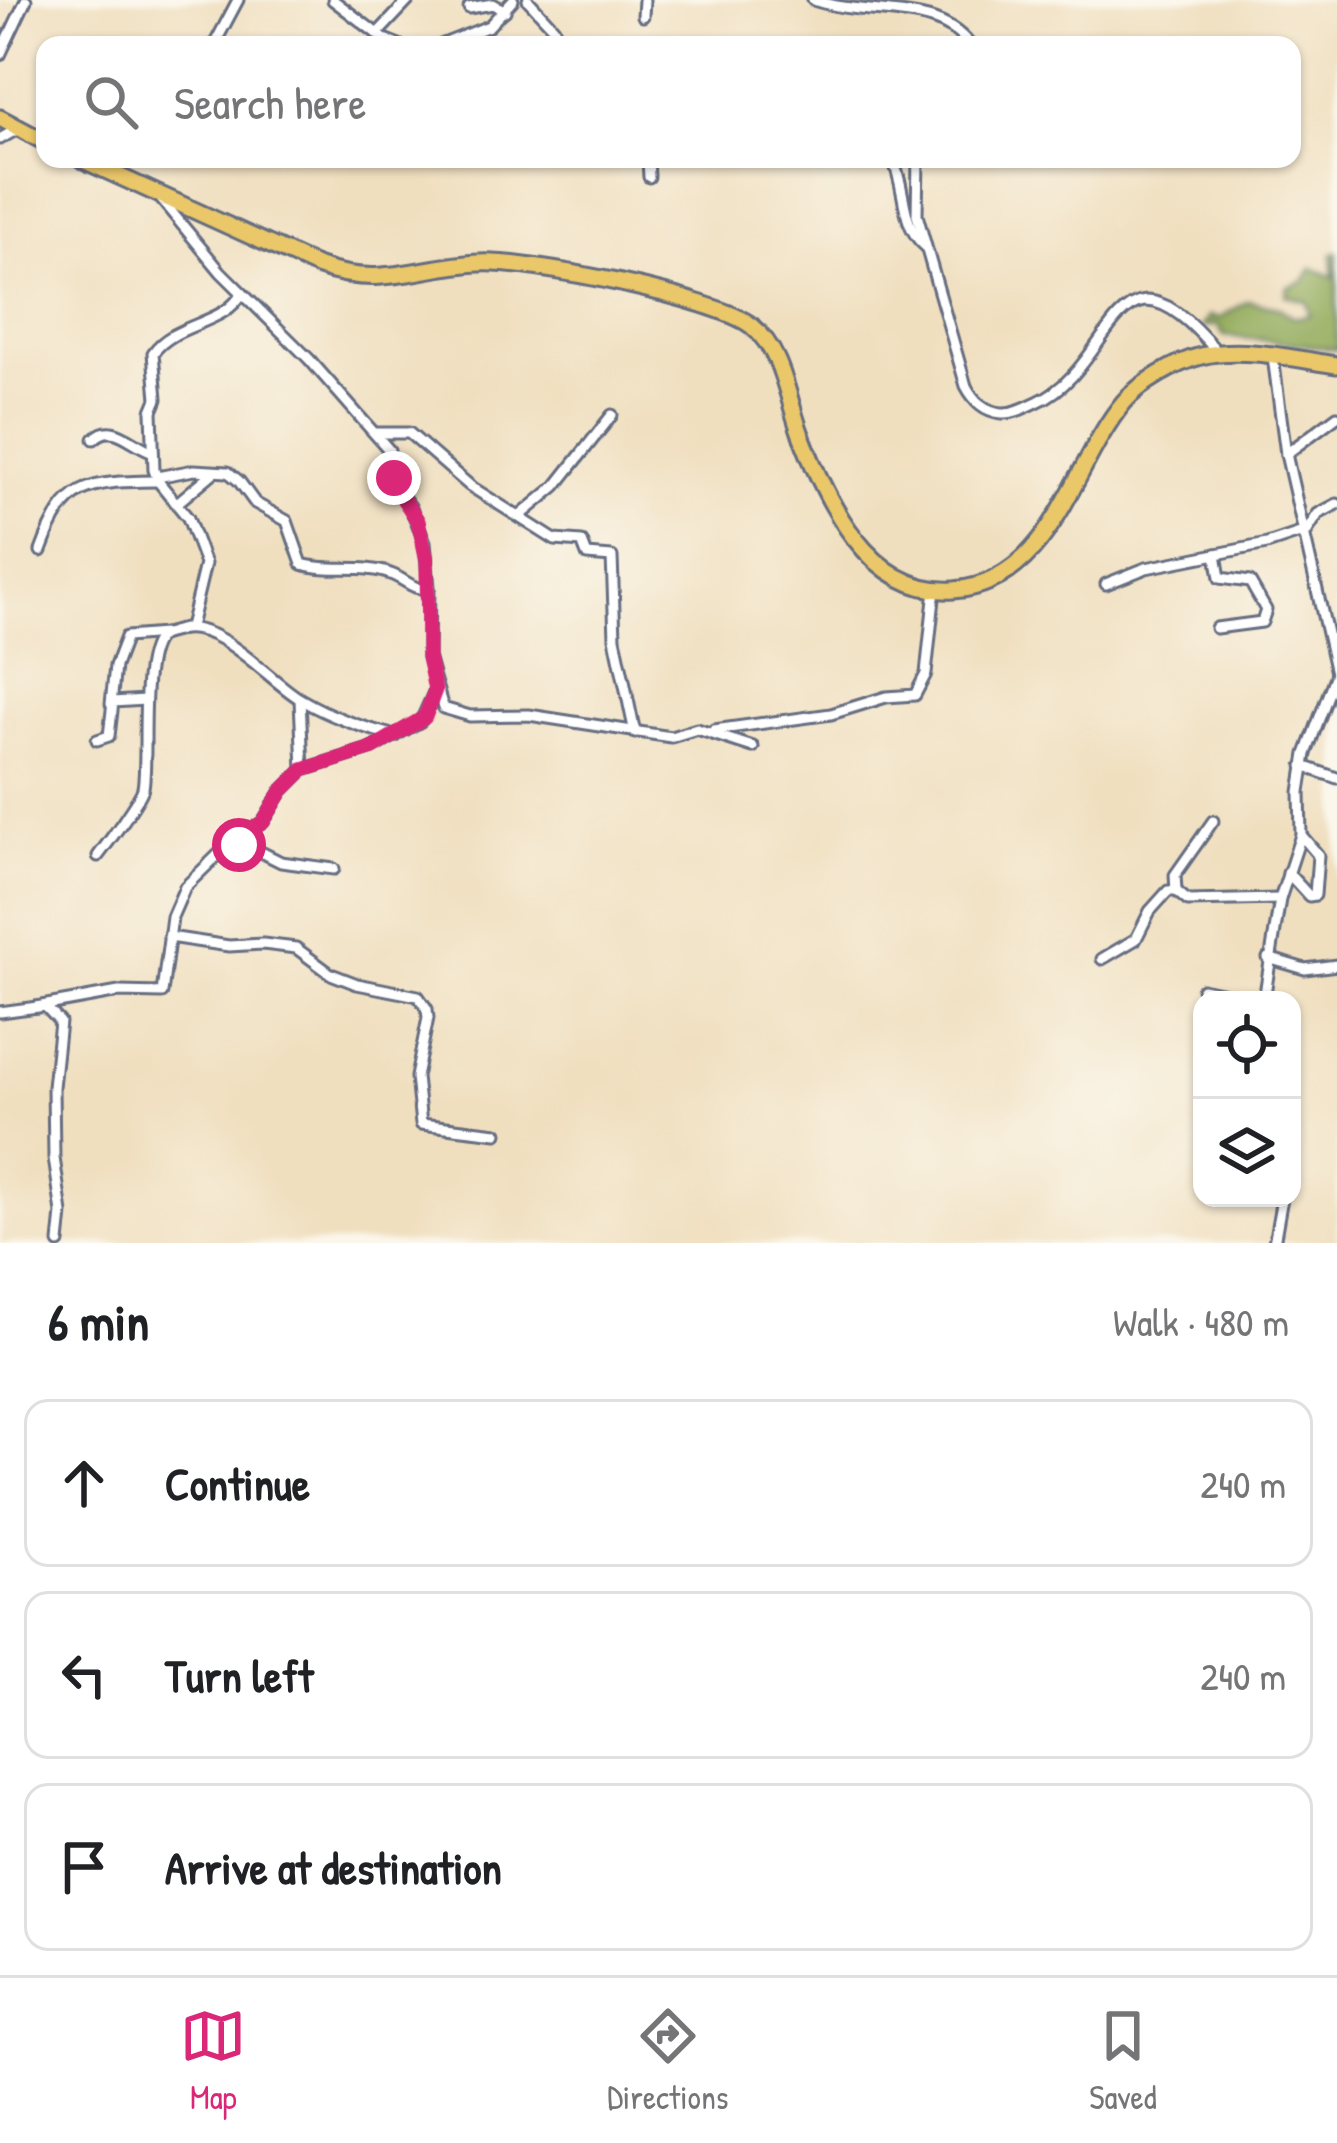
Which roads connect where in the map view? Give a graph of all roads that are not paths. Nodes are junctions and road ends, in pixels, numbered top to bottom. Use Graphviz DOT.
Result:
graph roads {
  1 [pos="26,0"];
  2 [pos="238,0"];
  3 [pos="334,0"];
  4 [pos="409,0"];
  5 [pos="513,0"];
  6 [pos="528,0"];
  7 [pos="644,0"];
  8 [pos="813,0"];
  9 [pos="469,8"];
  10 [pos="505,11"];
  11 [pos="643,16"];
  12 [pos="0,26"];
  13 [pos="377,34"];
  14 [pos="219,36"];
  15 [pos="381,36"];
  16 [pos="467,36"];
  17 [pos="554,36"];
  18 [pos="965,36"];
  19 [pos="6,39"];
  20 [pos="0,55"];
  21 [pos="0,118"];
  22 [pos="19,128"];
  23 [pos="36,137"];
  24 [pos="0,139"];
  25 [pos="101,168"];
  26 [pos="648,168"];
  27 [pos="896,168"];
  28 [pos="918,168"];
  29 [pos="649,177"];
  30 [pos="157,194"];
  31 [pos="925,246"];
  32 [pos="242,293"];
  33 [pos="1220,355"];
  34 [pos="1274,357"];
  35 [pos="1337,365"];
  36 [pos="611,415"];
  37 [pos="1337,416"];
  38 [pos="377,433"];
  39 [pos="94,439"];
  40 [pos="152,451"];
  41 [pos="1286,454"];
  42 [pos="215,471"];
  43 [pos="158,479"];
  44 [pos="177,503"];
  45 [pos="1337,505"];
  46 [pos="520,516"];
  47 [pos="1303,534"];
  48 [pos="41,551"];
  49 [pos="1216,554"];
  50 [pos="1106,584"];
  51 [pos="430,589"];
  52 [pos="935,589"];
  53 [pos="190,627"];
  54 [pos="1216,628"];
  55 [pos="164,634"];
  56 [pos="1332,642"];
  57 [pos="1337,672"];
  58 [pos="435,690"];
  59 [pos="300,699"];
  60 [pos="145,700"];
  61 [pos="111,704"];
  62 [pos="709,731"];
  63 [pos="635,733"];
  64 [pos="396,736"];
  65 [pos="97,740"];
  66 [pos="753,747"];
  67 [pos="1303,766"];
  68 [pos="303,770"];
  69 [pos="1337,778"];
  70 [pos="1213,821"];
  71 [pos="1301,835"];
  72 [pos="230,844"];
  73 [pos="98,856"];
  74 [pos="334,868"];
  75 [pos="1288,873"];
  76 [pos="1176,891"];
  77 [pos="1280,899"];
  78 [pos="169,937"];
  79 [pos="1268,958"];
  80 [pos="1102,959"];
  81 [pos="1337,965"];
  82 [pos="1202,989"];
  83 [pos="1212,991"];
  84 [pos="1261,991"];
  85 [pos="35,1007"];
  86 [pos="0,1012"];
  87 [pos="497,1133"];
  88 [pos="1280,1207"];
  89 [pos="59,1243"];
  90 [pos="1274,1243"];
  1 -- 19 [label="street"];
  2 -- 14 [label="street"];
  3 -- 13 [label="street"];
  4 -- 13 [label="street"];
  5 -- 10 [label="street"];
  6 -- 17 [label="street"];
  7 -- 11 [label="street"];
  8 -- 18 [label="street"];
  9 -- 10 [label="street"];
  10 -- 16 [label="street"];
  12 -- 19 [label="street"];
  13 -- 15 [label="street"];
  19 -- 20 [label="street"];
  21 -- 22 [label="highway"];
  22 -- 23 [label="highway"];
  22 -- 24 [label="street"];
  25 -- 30 [label="highway"];
  26 -- 29 [label="street"];
  27 -- 31 [label="street"];
  28 -- 31 [label="street"];
  30 -- 32 [label="street"];
  30 -- 52 [label="highway"];
  31 -- 33 [label="street"];
  32 -- 38 [label="street"];
  32 -- 40 [label="street"];
  33 -- 34 [label="highway"];
  33 -- 52 [label="highway"];
  34 -- 35 [label="highway"];
  34 -- 41 [label="street"];
  36 -- 46 [label="street"];
  37 -- 41 [label="street"];
  38 -- 46 [label="street"];
  38 -- 51 [label="street"];
  39 -- 40 [label="street"];
  40 -- 43 [label="street"];
  41 -- 47 [label="street"];
  42 -- 43 [label="street"];
  42 -- 44 [label="street"];
  42 -- 51 [label="street"];
  43 -- 44 [label="street"];
  43 -- 48 [label="street"];
  44 -- 53 [label="street"];
  45 -- 47 [label="street"];
  46 -- 63 [label="street"];
  47 -- 49 [label="street"];
  47 -- 56 [label="street"];
  49 -- 50 [label="street"];
  49 -- 54 [label="street"];
  51 -- 58 [label="street"];
  52 -- 62 [label="street"];
  53 -- 55 [label="street"];
  53 -- 59 [label="street"];
  55 -- 60 [label="street"];
  55 -- 61 [label="street"];
  56 -- 57 [label="street"];
  57 -- 67 [label="street"];
  58 -- 63 [label="street"];
  58 -- 64 [label="street"];
  59 -- 64 [label="street"];
  59 -- 68 [label="street"];
  60 -- 61 [label="street"];
  60 -- 73 [label="street"];
  61 -- 65 [label="street"];
  62 -- 63 [label="street"];
  62 -- 66 [label="street"];
  64 -- 68 [label="street"];
  67 -- 69 [label="street"];
  67 -- 71 [label="street"];
  68 -- 72 [label="street"];
  70 -- 76 [label="street"];
  71 -- 75 [label="street"];
  71 -- 75 [label="street"];
  72 -- 74 [label="street"];
  72 -- 78 [label="street"];
  75 -- 77 [label="street"];
  76 -- 77 [label="street"];
  76 -- 80 [label="street"];
  77 -- 79 [label="street"];
  78 -- 85 [label="street"];
  78 -- 87 [label="street"];
  79 -- 81 [label="street"];
  79 -- 84 [label="street"];
  82 -- 83 [label="street"];
  85 -- 86 [label="street"];
  85 -- 89 [label="street"];
  88 -- 90 [label="street"];
}
